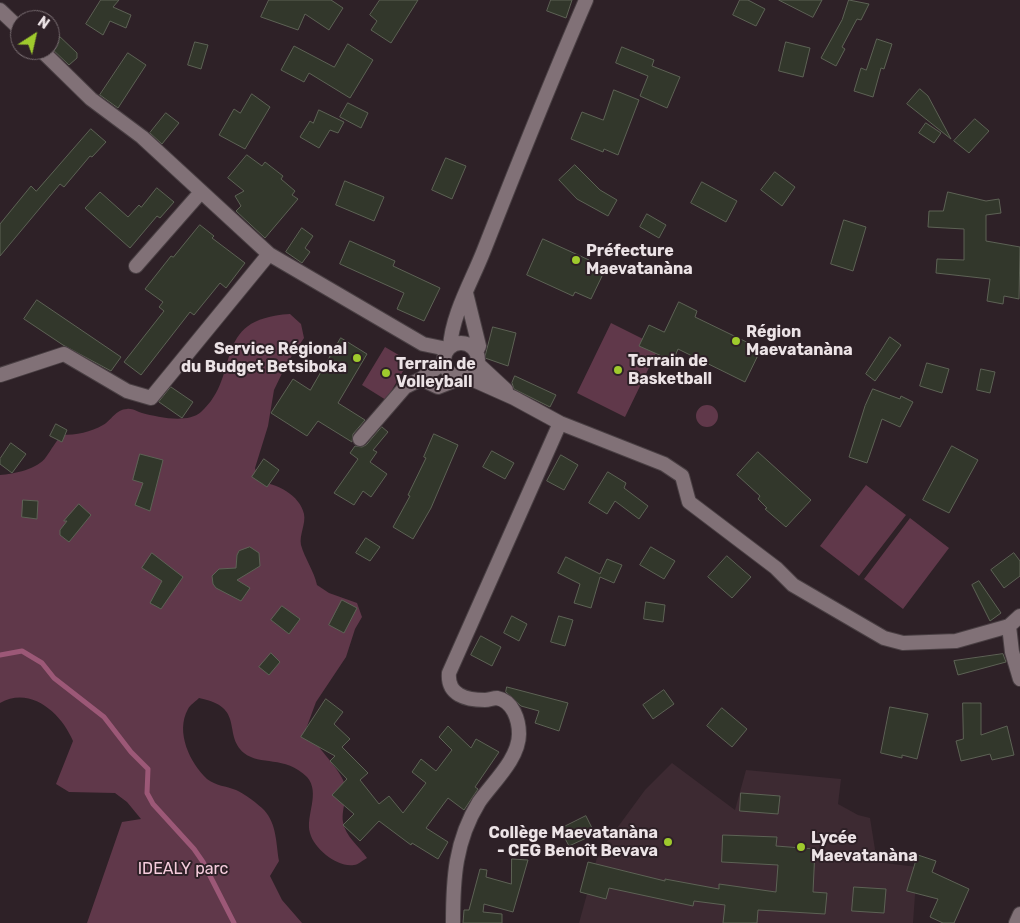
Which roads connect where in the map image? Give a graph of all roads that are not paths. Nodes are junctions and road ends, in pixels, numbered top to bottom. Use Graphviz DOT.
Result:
graph roads {
  1 [pos="586,0"];
  2 [pos="0,10"];
  3 [pos="10,20"];
  4 [pos="51,60"];
  5 [pos="201,192"];
  6 [pos="269,254"];
  7 [pos="136,266"];
  8 [pos="466,293"];
  9 [pos="448,348"];
  10 [pos="477,358"];
  11 [pos="443,363"];
  12 [pos="0,375"];
  13 [pos="464,378"];
  14 [pos="421,379"];
  15 [pos="514,398"];
  16 [pos="560,423"];
  17 [pos="360,439"];
  18 [pos="1020,616"];
  19 [pos="1009,626"];
  20 [pos="1020,680"];
  21 [pos="1020,914"];
  22 [pos="453,923"];
  23 [pos="1016,923"];
  1 -- 8 [label="street"];
  2 -- 3 [label="street"];
  4 -- 5 [label="street"];
  5 -- 6 [label="street"];
  5 -- 7 [label="street"];
  6 -- 9 [label="street"];
  6 -- 12 [label="street"];
  8 -- 9 [label="street"];
  8 -- 10 [label="street"];
  9 -- 10 [label="street"];
  9 -- 11 [label="street"];
  10 -- 13 [label="street"];
  10 -- 15 [label="street"];
  11 -- 13 [label="street"];
  11 -- 14 [label="street"];
  13 -- 14 [label="street"];
  13 -- 15 [label="street"];
  14 -- 17 [label="street"];
  15 -- 16 [label="street"];
  16 -- 19 [label="street"];
  16 -- 22 [label="street"];
  18 -- 19 [label="street"];
  19 -- 20 [label="street"];
  21 -- 23 [label="street"];
}
